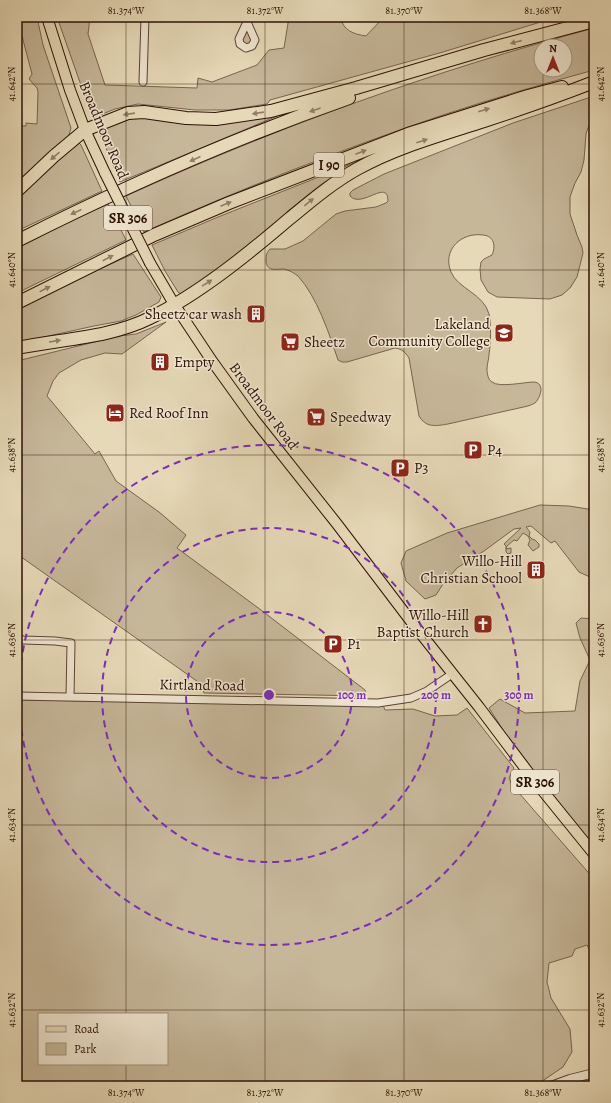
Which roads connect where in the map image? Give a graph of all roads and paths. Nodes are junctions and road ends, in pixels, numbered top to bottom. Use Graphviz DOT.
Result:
graph roads {
  1 [pos="47,17"];
  2 [pos="145,17"];
  3 [pos="594,20"];
  4 [pos="484,50"];
  5 [pos="594,78"];
  6 [pos="144,82"];
  7 [pos="594,82"];
  8 [pos="85,130"];
  9 [pos="17,191"];
  10 [pos="17,241"];
  11 [pos="17,303"];
  12 [pos="174,304"];
  13 [pos="17,348"];
  14 [pos="17,638"];
  15 [pos="452,674"];
  16 [pos="17,696"];
  17 [pos="70,696"];
  18 [pos="594,854"];
  19 [pos="594,1073"];
  20 [pos="551,1086"];
  1 -- 8 [label="main road, Broadmoor Road / SR 306"];
  2 -- 6 [label="street"];
  3 -- 4 [label="highway, one-way"];
  4 -- 8 [label="highway, one-way"];
  4 -- 10 [label="highway, one-way"];
  11 -- 5 [label="highway, I 90, one-way"];
  12 -- 7 [label="highway, one-way"];
  8 -- 9 [label="highway, one-way"];
  8 -- 12 [label="main road, Broadmoor Road / SR 306, bridge"];
  13 -- 12 [label="highway, one-way"];
  12 -- 15 [label="main road, Broadmoor Road / SR 306"];
  14 -- 17 [label="street"];
  15 -- 17 [label="street, Kirtland Road"];
  15 -- 18 [label="main road, SR 306"];
  16 -- 17 [label="street, Kirtland Road"];
  19 -- 20 [label="street"];
}
